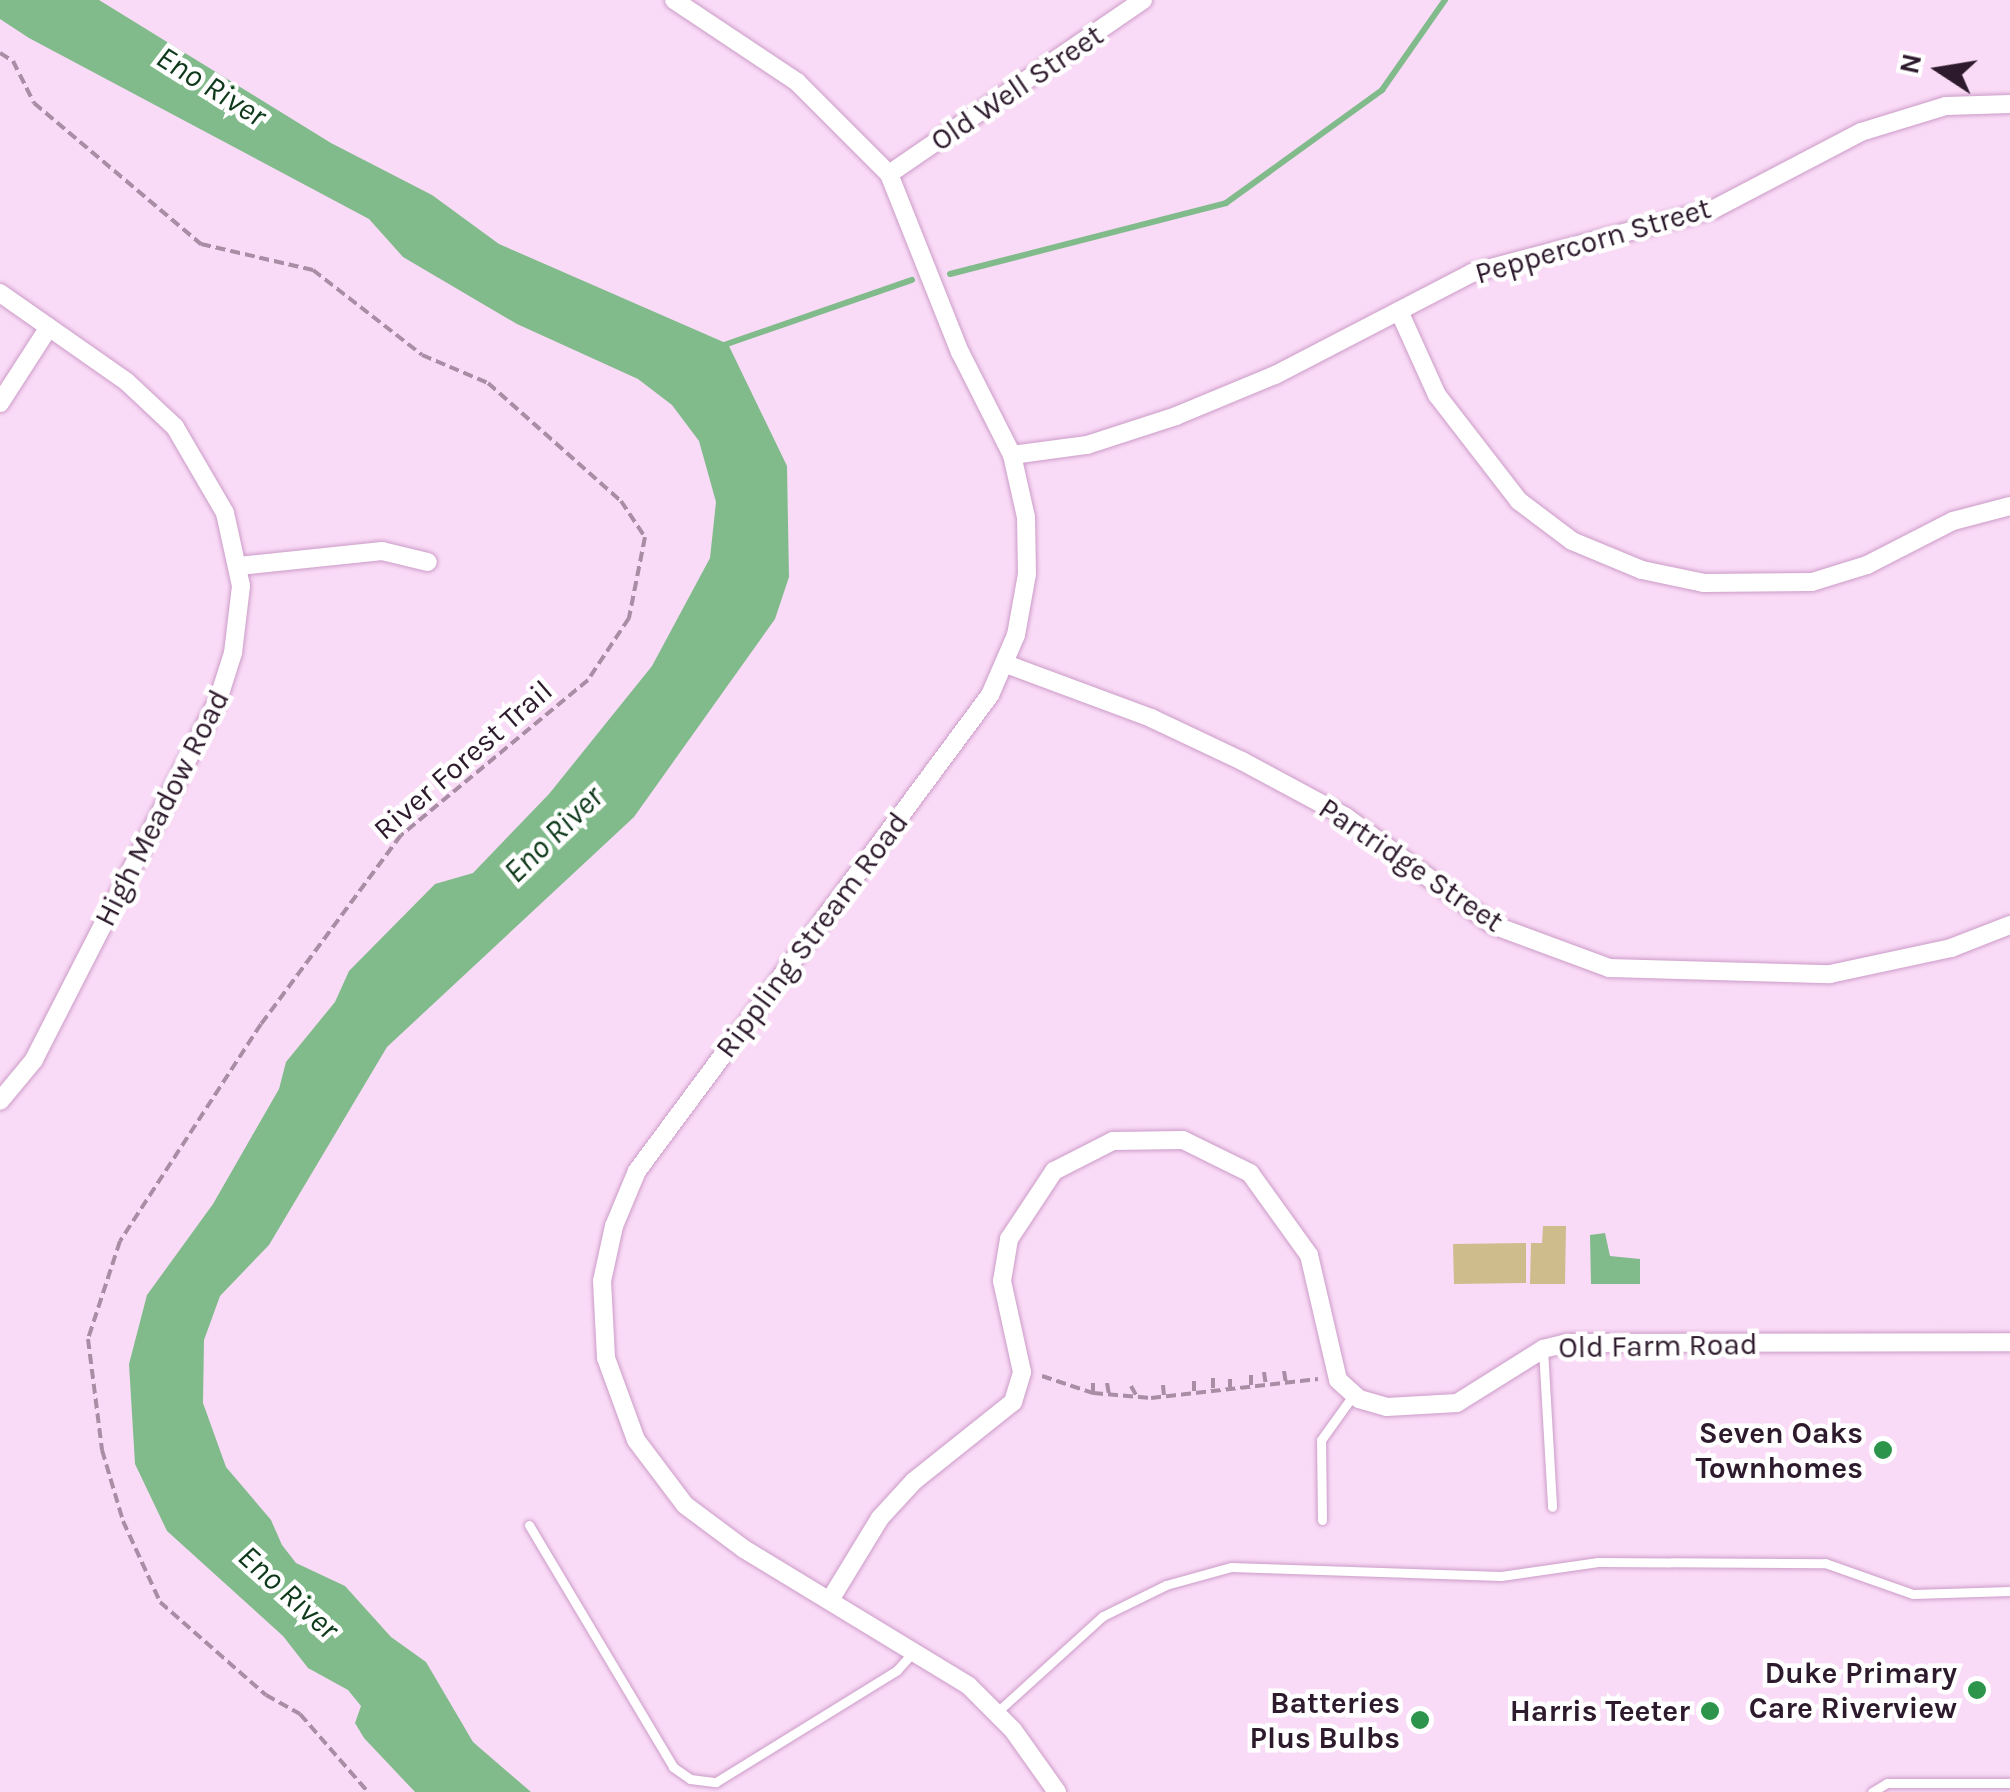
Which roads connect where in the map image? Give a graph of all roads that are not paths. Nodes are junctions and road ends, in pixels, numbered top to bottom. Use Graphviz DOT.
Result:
graph roads {
  1 [pos="674,0"];
  2 [pos="1143,0"];
  3 [pos="2010,104"];
  4 [pos="888,174"];
  5 [pos="0,293"];
  6 [pos="1399,311"];
  7 [pos="49,327"];
  8 [pos="0,403"];
  9 [pos="1012,456"];
  10 [pos="2010,506"];
  11 [pos="428,562"];
  12 [pos="239,566"];
  13 [pos="1006,664"];
  14 [pos="2010,925"];
  15 [pos="0,1101"];
  16 [pos="2010,1342"];
  17 [pos="1543,1349"];
  18 [pos="1354,1394"];
  19 [pos="1552,1507"];
  20 [pos="1322,1520"];
  21 [pos="529,1526"];
  22 [pos="2010,1592"];
  23 [pos="830,1600"];
  24 [pos="916,1650"];
  25 [pos="997,1712"];
  26 [pos="2010,1783"];
  27 [pos="1057,1792"];
  28 [pos="1872,1792"];
  1 -- 4 [label="street, Rippling Stream Road"];
  2 -- 4 [label="street, Old Well Street"];
  3 -- 6 [label="street, Peppercorn Street"];
  4 -- 9 [label="street, Rippling Stream Road"];
  5 -- 7 [label="street, High Meadow Road"];
  6 -- 9 [label="street, Peppercorn Street"];
  6 -- 10 [label="street"];
  7 -- 8 [label="street"];
  7 -- 12 [label="street, High Meadow Road"];
  9 -- 13 [label="street, Rippling Stream Road"];
  11 -- 12 [label="street"];
  12 -- 15 [label="street, High Meadow Road"];
  13 -- 14 [label="street, Partridge Street"];
  13 -- 23 [label="street, Rippling Stream Road"];
  16 -- 17 [label="street, Old Farm Road"];
  17 -- 18 [label="street, Old Farm Road"];
  17 -- 19 [label="lane"];
  18 -- 20 [label="lane"];
  18 -- 23 [label="street"];
  21 -- 24 [label="lane"];
  22 -- 25 [label="lane"];
  23 -- 24 [label="street, Rippling Stream Road"];
  24 -- 25 [label="street, Rippling Stream Road"];
  25 -- 27 [label="street, Rippling Stream Road"];
  26 -- 28 [label="lane"];
}
